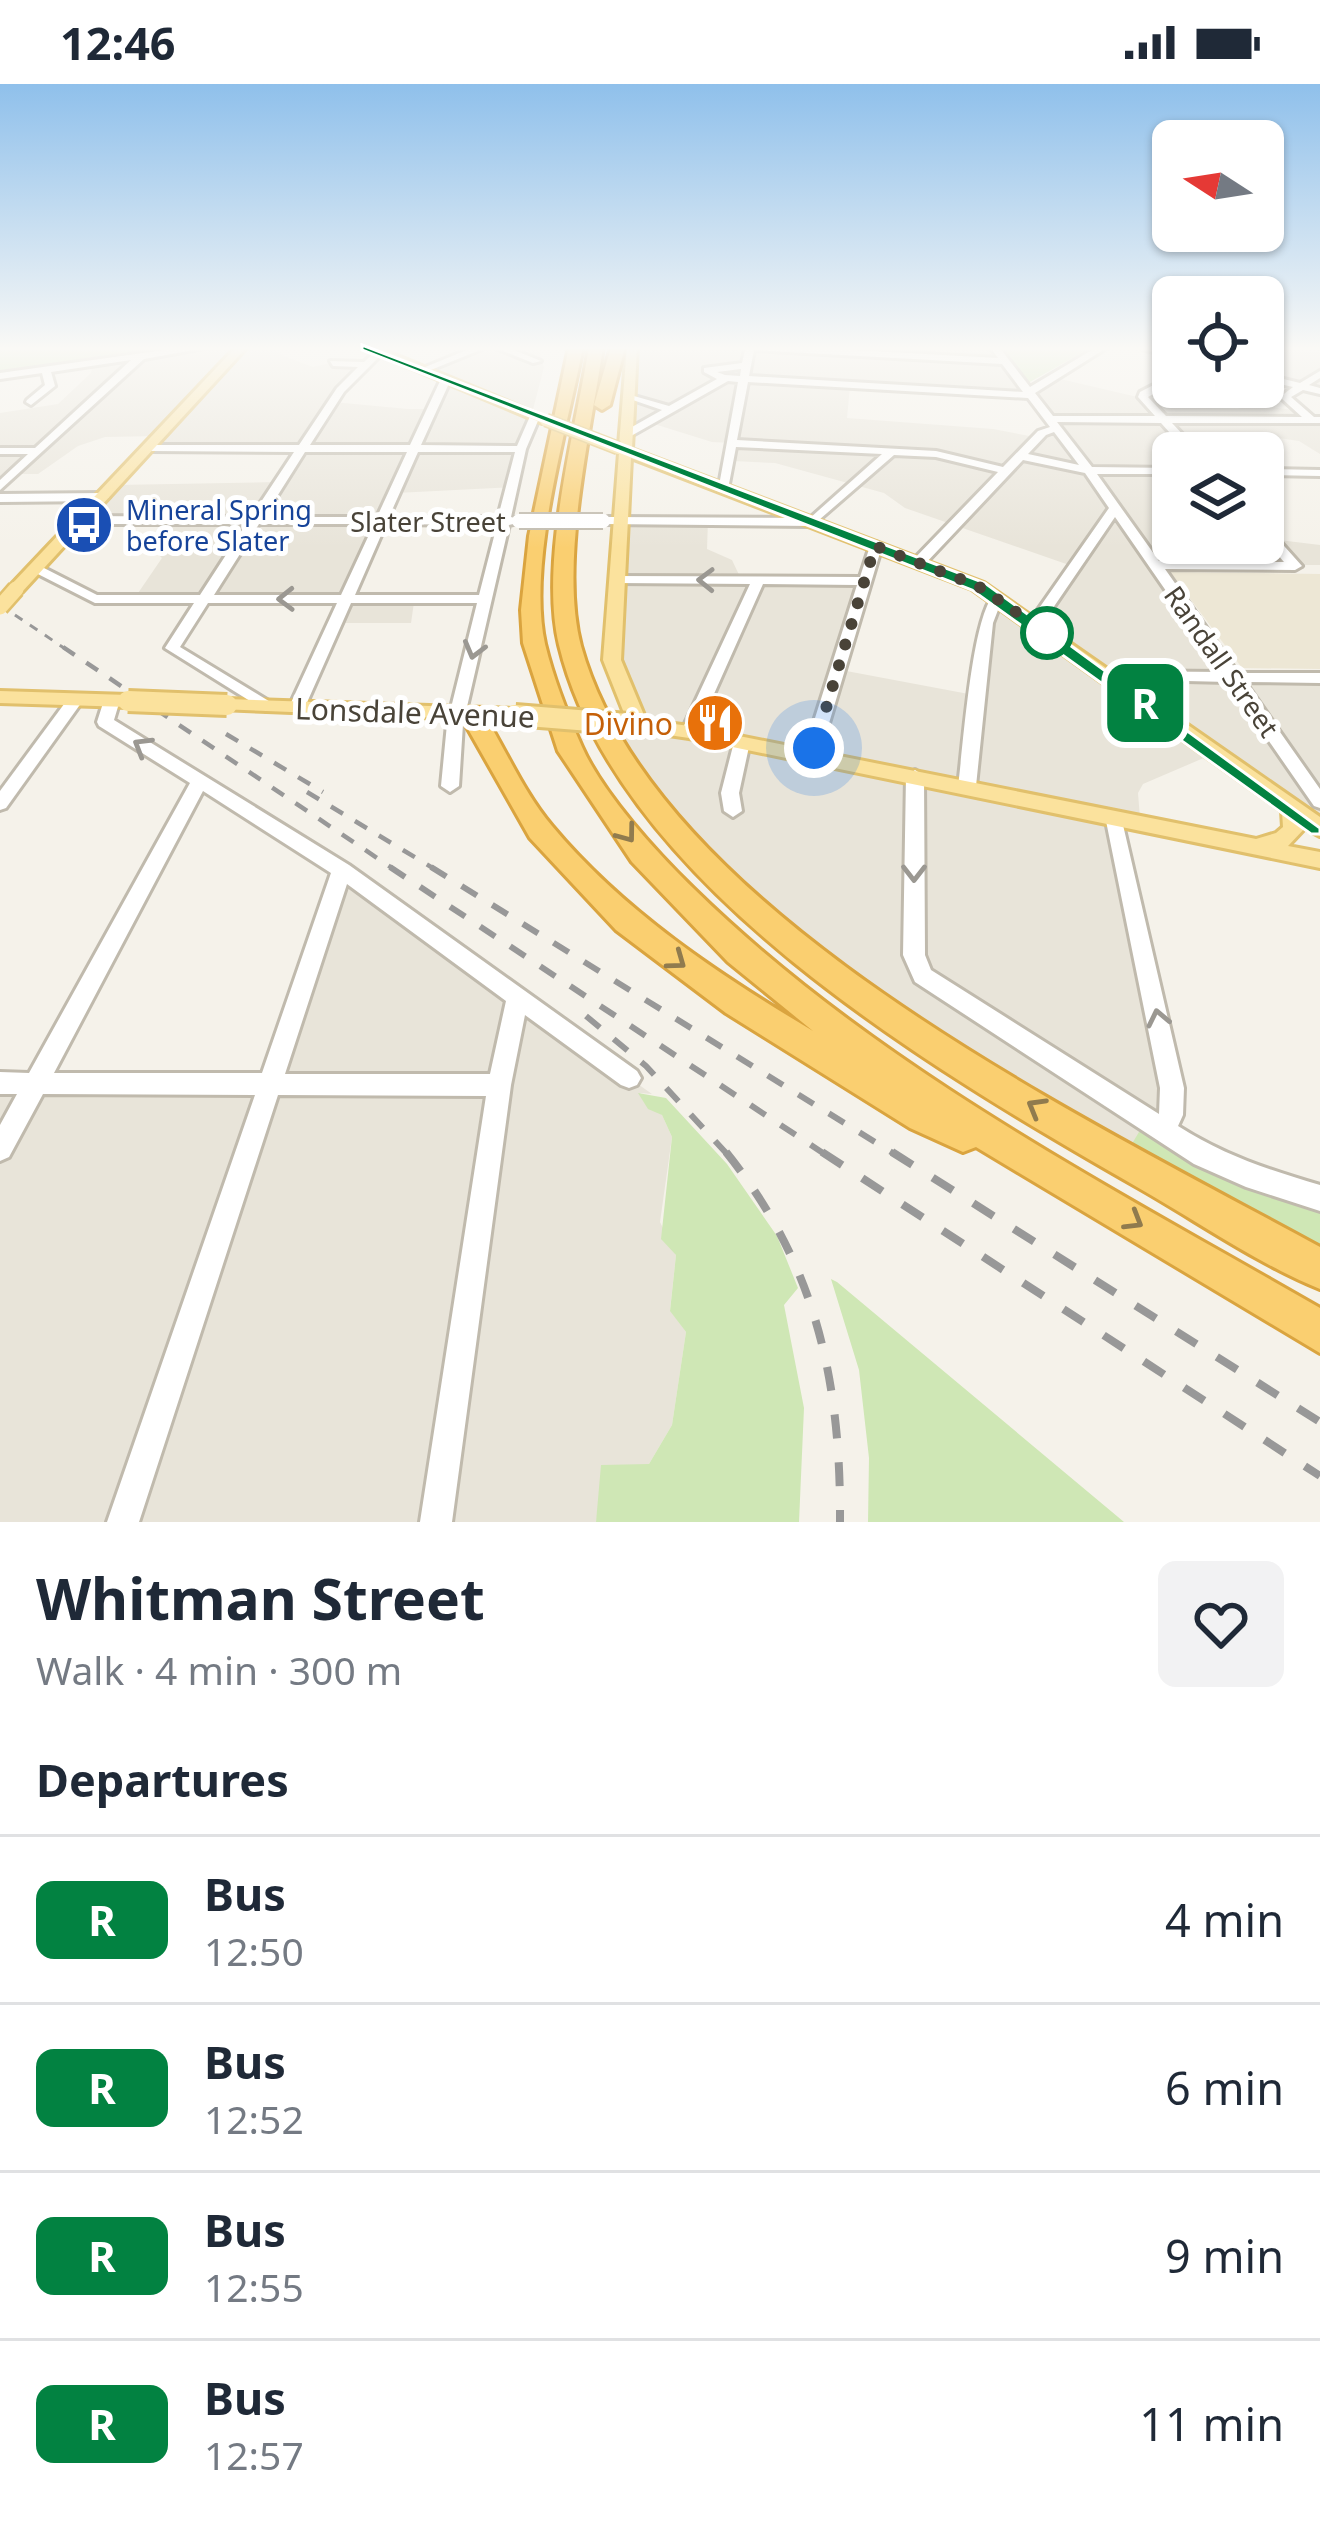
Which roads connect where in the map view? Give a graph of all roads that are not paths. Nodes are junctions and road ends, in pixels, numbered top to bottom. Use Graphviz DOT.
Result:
graph roads {
  1 [pos="78,414"];
  2 [pos="182,414"];
  3 [pos="324,414"];
  4 [pos="429,414"];
  5 [pos="532,414"];
  6 [pos="564,414"];
  7 [pos="587,414"];
  8 [pos="598,414"];
  9 [pos="627,414"];
  10 [pos="661,414"];
  11 [pos="736,414"];
  12 [pos="1046,414"];
  13 [pos="1159,414"];
  14 [pos="541,418"];
  15 [pos="1162,419"];
  16 [pos="1317,422"];
  17 [pos="1053,423"];
  18 [pos="1174,432"];
  19 [pos="731,443"];
  20 [pos="623,444"];
  21 [pos="151,448"];
  22 [pos="301,449"];
  23 [pos="412,449"];
  24 [pos="521,449"];
  25 [pos="0,451"];
  26 [pos="38,451"];
  27 [pos="892,451"];
  28 [pos="1020,456"];
  29 [pos="1089,470"];
  30 [pos="1006,471"];
  31 [pos="1152,471"];
  32 [pos="1284,472"];
  33 [pos="1320,472"];
  34 [pos="578,478"];
  35 [pos="0,486"];
  36 [pos="722,489"];
  37 [pos="103,497"];
  38 [pos="0,498"];
  39 [pos="1115,508"];
  40 [pos="781,517"];
  41 [pos="81,520"];
  42 [pos="254,521"];
  43 [pos="513,521"];
  44 [pos="611,521"];
  45 [pos="380,522"];
  46 [pos="810,522"];
  47 [pos="875,546"];
  48 [pos="1284,554"];
  49 [pos="918,562"];
  50 [pos="1155,565"];
  51 [pos="35,569"];
  52 [pos="617,579"];
  53 [pos="758,581"];
  54 [pos="866,581"];
  55 [pos="996,597"];
  56 [pos="344,598"];
  57 [pos="488,599"];
  58 [pos="201,600"];
  59 [pos="0,607"];
  60 [pos="1035,624"];
  61 [pos="1107,676"];
  62 [pos="1233,676"];
  63 [pos="1320,678"];
  64 [pos="0,697"];
  65 [pos="76,698"];
  66 [pos="120,700"];
  67 [pos="266,706"];
  68 [pos="297,707"];
  69 [pos="464,712"];
  70 [pos="633,724"];
  71 [pos="689,732"];
  72 [pos="742,742"];
  73 [pos="812,756"];
  74 [pos="915,776"];
  75 [pos="200,780"];
  76 [pos="450,786"];
  77 [pos="967,787"];
  78 [pos="1320,802"];
  79 [pos="0,804"];
  80 [pos="1292,808"];
  81 [pos="733,811"];
  82 [pos="1114,816"];
  83 [pos="1320,828"];
  84 [pos="1258,846"];
  85 [pos="1320,860"];
  86 [pos="342,870"];
  87 [pos="518,997"];
  88 [pos="628,1078"];
  89 [pos="0,1083"];
  90 [pos="36,1083"];
  91 [pos="499,1084"];
  92 [pos="272,1085"];
  93 [pos="1163,1132"];
  94 [pos="0,1149"];
  95 [pos="1084,1191"];
  96 [pos="1320,1198"];
  97 [pos="1320,1269"];
  98 [pos="1320,1332"];
  99 [pos="123,1522"];
  100 [pos="436,1522"];
  1 -- 26 [label="street"];
  2 -- 21 [label="main road"];
  3 -- 22 [label="street"];
  4 -- 23 [label="street"];
  5 -- 14 [label="main road"];
  6 -- 95 [label="highway, one-way"];
  7 -- 34 [label="highway"];
  8 -- 34 [label="highway"];
  9 -- 20 [label="main road"];
  10 -- 20 [label="street"];
  11 -- 19 [label="street"];
  12 -- 17 [label="street, Randall Street"];
  13 -- 15 [label="street"];
  14 -- 20 [label="main road, bridge"];
  14 -- 24 [label="street"];
  15 -- 16 [label="street"];
  15 -- 17 [label="street"];
  15 -- 18 [label="street"];
  17 -- 28 [label="street"];
  17 -- 29 [label="street, Randall Street"];
  19 -- 27 [label="street"];
  19 -- 36 [label="street"];
  20 -- 36 [label="main road"];
  20 -- 44 [label="main road"];
  21 -- 22 [label="street"];
  21 -- 37 [label="main road"];
  22 -- 23 [label="street"];
  22 -- 42 [label="street"];
  23 -- 24 [label="street"];
  23 -- 45 [label="street"];
  24 -- 43 [label="street"];
  25 -- 26 [label="street"];
  26 -- 35 [label="street"];
  27 -- 30 [label="street"];
  27 -- 46 [label="street"];
  28 -- 29 [label="street"];
  28 -- 30 [label="street"];
  29 -- 31 [label="street"];
  29 -- 39 [label="street, Randall Street"];
  30 -- 49 [label="street"];
  32 -- 33 [label="street"];
  97 -- 34 [label="highway, one-way"];
  36 -- 40 [label="main road"];
  37 -- 38 [label="street"];
  37 -- 41 [label="main road"];
  39 -- 50 [label="street, Randall Street"];
  39 -- 60 [label="street"];
  40 -- 44 [label="street, Slater Street"];
  40 -- 46 [label="main road"];
  41 -- 42 [label="street, Slater Street"];
  41 -- 51 [label="main road"];
  42 -- 45 [label="street, Slater Street"];
  42 -- 58 [label="street"];
  43 -- 44 [label="street, Slater Street, bridge"];
  43 -- 45 [label="street, Slater Street"];
  43 -- 57 [label="street"];
  44 -- 52 [label="main road"];
  45 -- 56 [label="street"];
  46 -- 47 [label="main road"];
  47 -- 49 [label="main road"];
  47 -- 54 [label="street"];
  48 -- 50 [label="street"];
  49 -- 55 [label="main road"];
  50 -- 62 [label="street, Randall Street"];
  51 -- 58 [label="street"];
  51 -- 59 [label="main road, bridge"];
  53 -- 52 [label="street, one-way"];
  52 -- 70 [label="main road"];
  53 -- 54 [label="street"];
  53 -- 71 [label="street"];
  54 -- 73 [label="street"];
  55 -- 60 [label="main road"];
  55 -- 77 [label="street"];
  56 -- 57 [label="street"];
  56 -- 58 [label="street, one-way"];
  56 -- 68 [label="street"];
  57 -- 69 [label="street, one-way"];
  58 -- 67 [label="street"];
  60 -- 61 [label="main road"];
  61 -- 62 [label="street"];
  61 -- 80 [label="main road"];
  62 -- 63 [label="street"];
  62 -- 78 [label="street, Randall Street"];
  64 -- 65 [label="main road, Lonsdale Avenue"];
  65 -- 66 [label="main road, Lonsdale Avenue"];
  65 -- 79 [label="street"];
  66 -- 67 [label="main road, Lonsdale Avenue, bridge"];
  75 -- 66 [label="street, one-way"];
  67 -- 68 [label="main road, Lonsdale Avenue"];
  68 -- 69 [label="main road, Lonsdale Avenue"];
  69 -- 70 [label="main road, Lonsdale Avenue, bridge"];
  69 -- 76 [label="street"];
  69 -- 95 [label="highway, one-way"];
  70 -- 71 [label="main road, Lonsdale Avenue"];
  71 -- 72 [label="main road, Lonsdale Avenue"];
  72 -- 73 [label="main road, Lonsdale Avenue"];
  72 -- 81 [label="street"];
  73 -- 74 [label="main road, Lonsdale Avenue"];
  74 -- 77 [label="main road, Lonsdale Avenue"];
  74 -- 93 [label="street, one-way"];
  75 -- 86 [label="street"];
  75 -- 90 [label="street"];
  77 -- 82 [label="main road, Lonsdale Avenue"];
  80 -- 83 [label="main road"];
  80 -- 84 [label="main road"];
  82 -- 84 [label="main road, Lonsdale Avenue"];
  93 -- 82 [label="street, one-way"];
  84 -- 85 [label="main road, Lonsdale Avenue"];
  86 -- 87 [label="street"];
  86 -- 92 [label="street"];
  87 -- 88 [label="street"];
  87 -- 91 [label="street"];
  89 -- 90 [label="street"];
  90 -- 92 [label="street"];
  90 -- 94 [label="street"];
  91 -- 92 [label="street"];
  91 -- 100 [label="street"];
  92 -- 99 [label="street"];
  93 -- 96 [label="street"];
  95 -- 98 [label="highway, one-way"];
}
